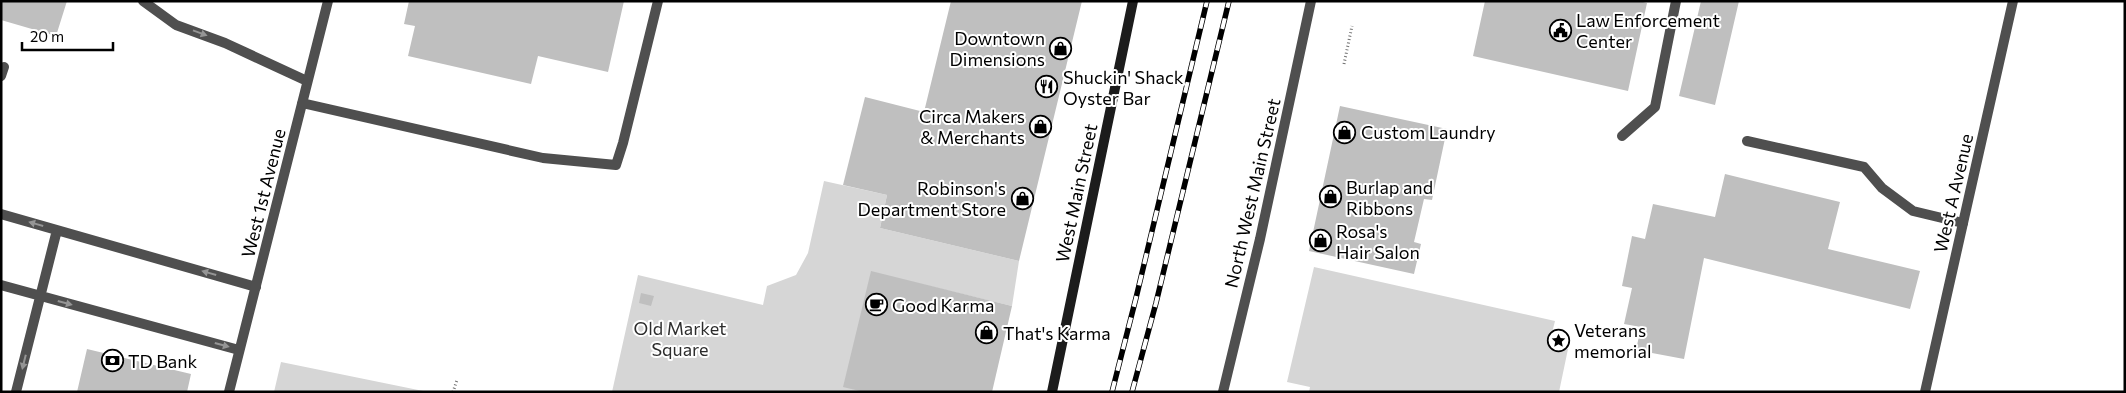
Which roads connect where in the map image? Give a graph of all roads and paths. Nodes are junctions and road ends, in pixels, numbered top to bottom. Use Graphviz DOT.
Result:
graph roads {
  1 [pos="143,1"];
  2 [pos="328,1"];
  3 [pos="658,1"];
  4 [pos="1133,1"];
  5 [pos="1311,1"];
  6 [pos="1676,1"];
  7 [pos="2013,1"];
  8 [pos="1352,26"];
  9 [pos="1344,64"];
  10 [pos="307,81"];
  11 [pos="302,103"];
  12 [pos="1622,136"];
  13 [pos="1747,141"];
  14 [pos="1,214"];
  15 [pos="1963,223"];
  16 [pos="57,230"];
  17 [pos="1,286"];
  18 [pos="256,287"];
  19 [pos="40,296"];
  20 [pos="239,350"];
  21 [pos="457,380"];
  22 [pos="16,392"];
  23 [pos="229,392"];
  24 [pos="453,392"];
  25 [pos="1052,392"];
  26 [pos="1223,392"];
  27 [pos="1925,392"];
  1 -- 10 [label="street, one-way"];
  2 -- 10 [label="street, West 1st Avenue"];
  3 -- 11 [label="street"];
  4 -- 25 [label="main road, West Main Street"];
  5 -- 26 [label="street, North West Main Street"];
  6 -- 12 [label="street"];
  7 -- 15 [label="street, West A Avenue"];
  8 -- 9 [label="path"];
  10 -- 11 [label="street, West 1st Avenue"];
  11 -- 18 [label="street, West 1st Avenue"];
  13 -- 15 [label="street"];
  16 -- 14 [label="street, one-way"];
  15 -- 27 [label="street, West A Avenue"];
  18 -- 16 [label="street, one-way"];
  16 -- 19 [label="street"];
  17 -- 19 [label="street"];
  18 -- 20 [label="street, West 1st Avenue"];
  19 -- 20 [label="street, one-way"];
  19 -- 22 [label="street, one-way"];
  20 -- 23 [label="street, West 1st Avenue"];
  21 -- 24 [label="path"];
}
